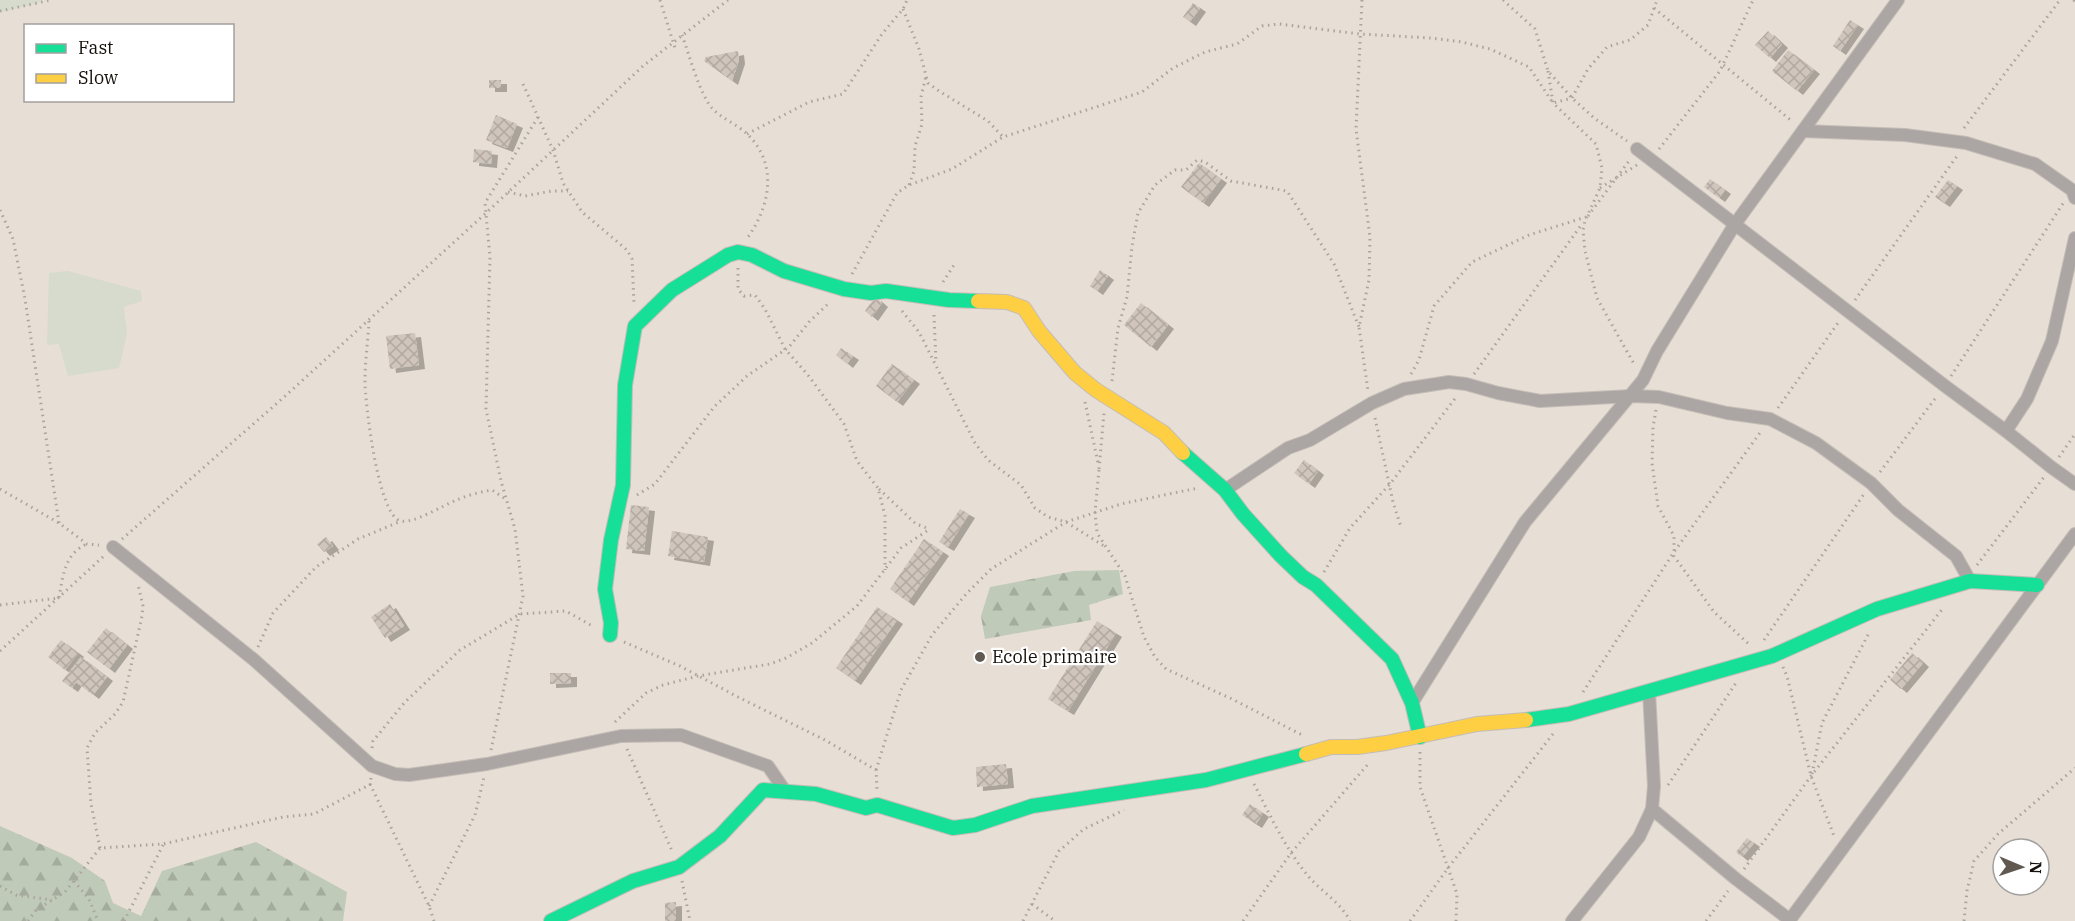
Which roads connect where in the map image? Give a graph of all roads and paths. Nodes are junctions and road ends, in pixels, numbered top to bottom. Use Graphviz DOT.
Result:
graph roads {
  1 [pos="51,0"];
  2 [pos="660,0"];
  3 [pos="728,0"];
  4 [pos="907,0"];
  5 [pos="1362,0"];
  6 [pos="1503,0"];
  7 [pos="1657,0"];
  8 [pos="1753,0"];
  9 [pos="1898,0"];
  10 [pos="2060,0"];
  11 [pos="1654,8"];
  12 [pos="903,9"];
  13 [pos="0,10"];
  14 [pos="1360,34"];
  15 [pos="682,35"];
  16 [pos="675,48"];
  17 [pos="1723,65"];
  18 [pos="1548,71"];
  19 [pos="927,75"];
  20 [pos="523,84"];
  21 [pos="1572,98"];
  22 [pos="1553,103"];
  23 [pos="538,117"];
  24 [pos="1803,131"];
  25 [pos="747,134"];
  26 [pos="1003,137"];
  27 [pos="1960,142"];
  28 [pos="553,150"];
  29 [pos="1642,153"];
  30 [pos="1616,179"];
  31 [pos="909,185"];
  32 [pos="1600,188"];
  33 [pos="568,191"];
  34 [pos="508,192"];
  35 [pos="2073,194"];
  36 [pos="0,210"];
  37 [pos="486,213"];
  38 [pos="1585,219"];
  39 [pos="1735,224"];
  40 [pos="2075,238"];
  41 [pos="738,252"];
  42 [pos="844,289"];
  43 [pos="886,291"];
  44 [pos="1847,311"];
  45 [pos="370,319"];
  46 [pos="635,327"];
  47 [pos="1359,327"];
  48 [pos="785,350"];
  49 [pos="1643,380"];
  50 [pos="1466,384"];
  51 [pos="1945,386"];
  52 [pos="1404,389"];
  53 [pos="1631,396"];
  54 [pos="1108,397"];
  55 [pos="1659,397"];
  56 [pos="1085,400"];
  57 [pos="1372,403"];
  58 [pos="1770,419"];
  59 [pos="2006,431"];
  60 [pos="2075,434"];
  61 [pos="2051,467"];
  62 [pos="1099,469"];
  63 [pos="1871,483"];
  64 [pos="1390,484"];
  65 [pos="2075,484"];
  66 [pos="878,488"];
  67 [pos="0,489"];
  68 [pos="1225,490"];
  69 [pos="506,499"];
  70 [pos="620,504"];
  71 [pos="1095,512"];
  72 [pos="400,521"];
  73 [pos="1066,522"];
  74 [pos="59,523"];
  75 [pos="1401,527"];
  76 [pos="2075,534"];
  77 [pos="87,544"];
  78 [pos="113,547"];
  79 [pos="1105,547"];
  80 [pos="1674,552"];
  81 [pos="134,563"];
  82 [pos="885,570"];
  83 [pos="1970,581"];
  84 [pos="1316,585"];
  85 [pos="2037,585"];
  86 [pos="59,598"];
  87 [pos="1948,601"];
  88 [pos="0,605"];
  89 [pos="1877,609"];
  90 [pos="520,614"];
  91 [pos="609,635"];
  92 [pos="0,651"];
  93 [pos="1772,656"];
  94 [pos="253,659"];
  95 [pos="1751,662"];
  96 [pos="699,676"];
  97 [pos="1649,691"];
  98 [pos="1412,703"];
  99 [pos="1569,714"];
  100 [pos="621,736"];
  101 [pos="1420,737"];
  102 [pos="597,740"];
  103 [pos="1386,743"];
  104 [pos="1331,747"];
  105 [pos="488,764"];
  106 [pos="372,766"];
  107 [pos="2075,768"];
  108 [pos="876,770"];
  109 [pos="1248,770"];
  110 [pos="395,774"];
  111 [pos="1811,776"];
  112 [pos="370,784"];
  113 [pos="784,791"];
  114 [pos="877,805"];
  115 [pos="1125,809"];
  116 [pos="1652,809"];
  117 [pos="163,844"];
  118 [pos="100,849"];
  119 [pos="1291,853"];
  120 [pos="1841,853"];
  121 [pos="679,867"];
  122 [pos="1448,868"];
  123 [pos="1736,879"];
  124 [pos="74,881"];
  125 [pos="0,886"];
  126 [pos="52,900"];
  127 [pos="1032,903"];
  128 [pos="429,906"];
  129 [pos="1790,920"];
  130 [pos="28,921"];
  131 [pos="98,921"];
  132 [pos="124,921"];
  133 [pos="434,921"];
  134 [pos="551,921"];
  135 [pos="690,921"];
  136 [pos="1023,921"];
  137 [pos="1055,921"];
  138 [pos="1243,921"];
  139 [pos="1350,921"];
  140 [pos="1410,921"];
  141 [pos="1456,921"];
  142 [pos="1572,921"];
  143 [pos="1706,921"];
  144 [pos="1964,921"];
  1 -- 13 [label="path"];
  2 -- 16 [label="path"];
  3 -- 15 [label="path"];
  4 -- 12 [label="path"];
  5 -- 14 [label="path"];
  6 -- 18 [label="path"];
  7 -- 11 [label="path"];
  8 -- 17 [label="path"];
  9 -- 24 [label="street"];
  10 -- 27 [label="path"];
  11 -- 17 [label="path"];
  11 -- 21 [label="path"];
  12 -- 19 [label="path"];
  12 -- 25 [label="path"];
  14 -- 22 [label="path"];
  14 -- 26 [label="path"];
  14 -- 47 [label="path"];
  15 -- 25 [label="path"];
  15 -- 28 [label="path"];
  17 -- 24 [label="path"];
  17 -- 29 [label="path"];
  18 -- 21 [label="path"];
  18 -- 22 [label="path"];
  19 -- 26 [label="path"];
  19 -- 31 [label="path"];
  20 -- 23 [label="path"];
  21 -- 22 [label="path"];
  21 -- 29 [label="path"];
  22 -- 32 [label="path"];
  23 -- 28 [label="path"];
  23 -- 37 [label="path"];
  24 -- 27 [label="street"];
  24 -- 39 [label="street"];
  25 -- 41 [label="path"];
  26 -- 31 [label="path"];
  27 -- 35 [label="street"];
  27 -- 44 [label="path"];
  28 -- 33 [label="path"];
  28 -- 34 [label="path"];
  29 -- 30 [label="path"];
  29 -- 30 [label="path"];
  29 -- 39 [label="street"];
  30 -- 32 [label="path"];
  30 -- 38 [label="path"];
  31 -- 42 [label="path"];
  32 -- 38 [label="path"];
  33 -- 34 [label="path"];
  33 -- 46 [label="path"];
  34 -- 37 [label="path"];
  35 -- 51 [label="path"];
  36 -- 74 [label="path"];
  37 -- 45 [label="path"];
  37 -- 69 [label="path"];
  38 -- 49 [label="path"];
  38 -- 50 [label="path"];
  38 -- 52 [label="path"];
  39 -- 44 [label="street"];
  39 -- 49 [label="street"];
  40 -- 59 [label="street"];
  41 -- 42 [label="street"];
  41 -- 46 [label="street"];
  41 -- 48 [label="path"];
  42 -- 43 [label="street"];
  42 -- 48 [label="path"];
  43 -- 54 [label="street"];
  43 -- 73 [label="path"];
  44 -- 51 [label="street"];
  44 -- 58 [label="path"];
  45 -- 72 [label="path"];
  45 -- 78 [label="path"];
  46 -- 70 [label="street"];
  47 -- 54 [label="path"];
  47 -- 57 [label="path"];
  48 -- 66 [label="path"];
  48 -- 70 [label="path"];
  49 -- 53 [label="street"];
  50 -- 52 [label="street"];
  50 -- 53 [label="street"];
  50 -- 64 [label="path"];
  51 -- 59 [label="street"];
  51 -- 63 [label="path"];
  52 -- 57 [label="street"];
  53 -- 55 [label="street"];
  53 -- 98 [label="street"];
  54 -- 62 [label="path"];
  54 -- 68 [label="street"];
  55 -- 58 [label="street"];
  55 -- 80 [label="path"];
  56 -- 62 [label="path"];
  57 -- 64 [label="path"];
  57 -- 68 [label="street"];
  58 -- 63 [label="street"];
  58 -- 80 [label="path"];
  59 -- 61 [label="street"];
  60 -- 61 [label="path"];
  61 -- 65 [label="street"];
  61 -- 83 [label="path"];
  62 -- 71 [label="path"];
  63 -- 80 [label="path"];
  63 -- 83 [label="street"];
  64 -- 75 [label="path"];
  64 -- 84 [label="path"];
  66 -- 82 [label="path"];
  66 -- 82 [label="path"];
  67 -- 74 [label="path"];
  68 -- 71 [label="path"];
  68 -- 84 [label="street"];
  69 -- 72 [label="path"];
  69 -- 90 [label="path"];
  70 -- 91 [label="street"];
  71 -- 73 [label="path"];
  71 -- 79 [label="path"];
  72 -- 94 [label="path"];
  73 -- 79 [label="path"];
  73 -- 108 [label="path"];
  74 -- 77 [label="path"];
  76 -- 85 [label="street"];
  77 -- 78 [label="path"];
  77 -- 86 [label="path"];
  78 -- 81 [label="street"];
  78 -- 86 [label="path"];
  79 -- 104 [label="path"];
  80 -- 99 [label="path"];
  81 -- 94 [label="street"];
  81 -- 118 [label="path"];
  82 -- 96 [label="path"];
  83 -- 85 [label="street"];
  83 -- 89 [label="street"];
  84 -- 98 [label="street"];
  85 -- 120 [label="street"];
  86 -- 88 [label="path"];
  86 -- 92 [label="path"];
  87 -- 111 [label="path"];
  89 -- 93 [label="street"];
  89 -- 111 [label="path"];
  90 -- 91 [label="path"];
  90 -- 105 [label="path"];
  90 -- 106 [label="path"];
  91 -- 96 [label="path"];
  93 -- 95 [label="street"];
  93 -- 111 [label="path"];
  94 -- 106 [label="street"];
  95 -- 97 [label="street"];
  95 -- 116 [label="path"];
  96 -- 102 [label="path"];
  96 -- 108 [label="path"];
  97 -- 99 [label="street"];
  97 -- 116 [label="street"];
  98 -- 101 [label="street"];
  99 -- 101 [label="street"];
  99 -- 122 [label="path"];
  100 -- 102 [label="street"];
  100 -- 113 [label="street"];
  100 -- 121 [label="path"];
  101 -- 103 [label="street"];
  101 -- 122 [label="path"];
  102 -- 105 [label="street"];
  103 -- 104 [label="street"];
  103 -- 119 [label="path"];
  104 -- 109 [label="street"];
  105 -- 110 [label="street"];
  105 -- 128 [label="path"];
  106 -- 110 [label="street"];
  106 -- 112 [label="path"];
  107 -- 144 [label="path"];
  108 -- 114 [label="path"];
  109 -- 114 [label="street"];
  109 -- 119 [label="path"];
  110 -- 112 [label="path"];
  111 -- 120 [label="path"];
  111 -- 123 [label="path"];
  112 -- 117 [label="path"];
  112 -- 128 [label="path"];
  113 -- 114 [label="street"];
  113 -- 121 [label="street"];
  115 -- 127 [label="path"];
  116 -- 123 [label="street"];
  116 -- 142 [label="street"];
  117 -- 118 [label="path"];
  117 -- 132 [label="path"];
  118 -- 124 [label="path"];
  119 -- 138 [label="path"];
  119 -- 139 [label="path"];
  120 -- 129 [label="street"];
  121 -- 134 [label="street"];
  121 -- 135 [label="path"];
  122 -- 140 [label="path"];
  122 -- 141 [label="path"];
  123 -- 129 [label="street"];
  123 -- 143 [label="path"];
  124 -- 126 [label="path"];
  124 -- 131 [label="path"];
  125 -- 126 [label="path"];
  126 -- 130 [label="path"];
  127 -- 136 [label="path"];
  127 -- 137 [label="path"];
  128 -- 133 [label="path"];
}
